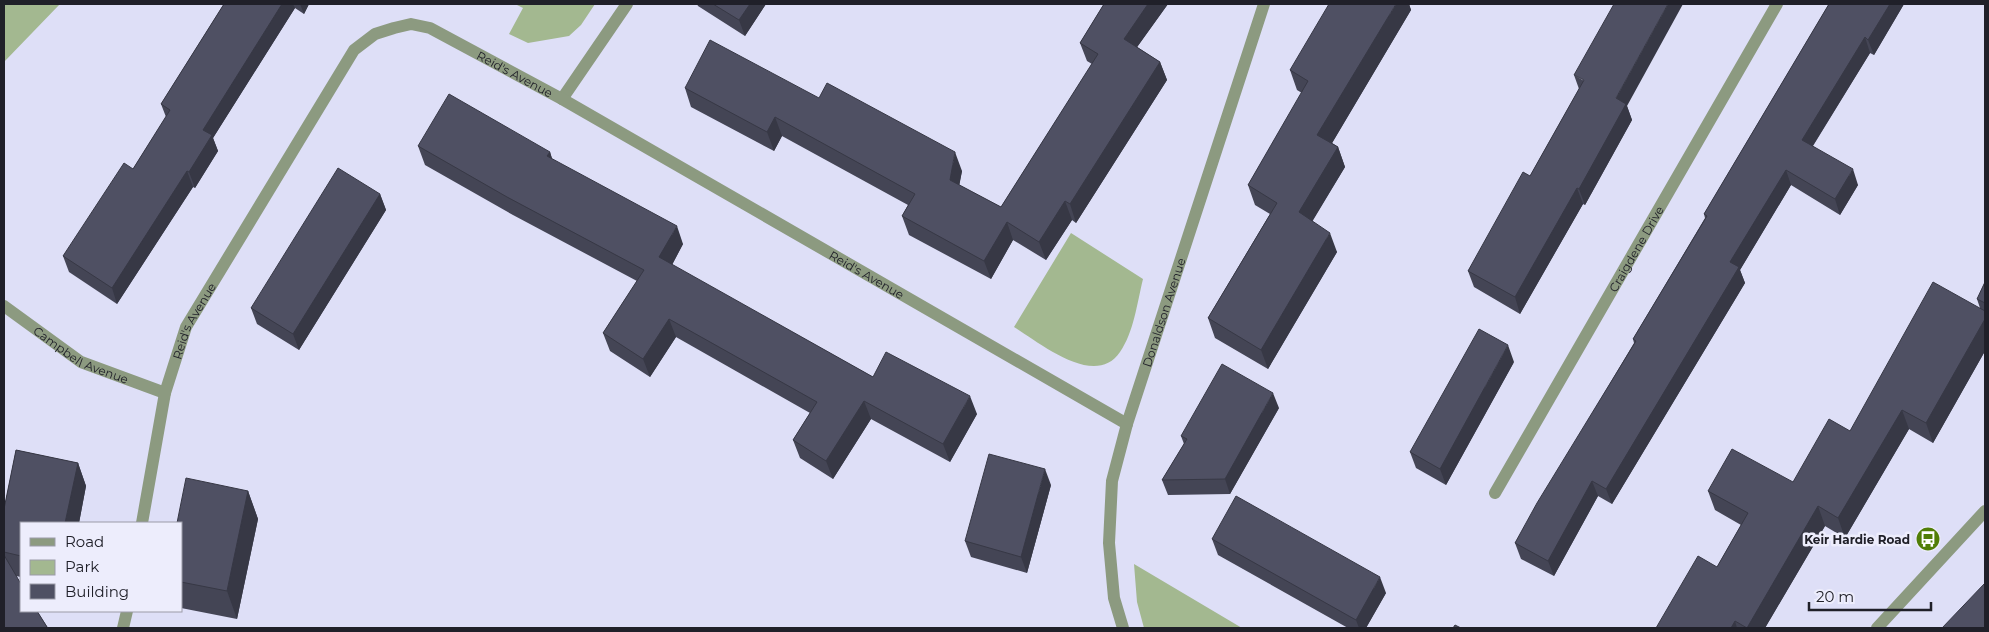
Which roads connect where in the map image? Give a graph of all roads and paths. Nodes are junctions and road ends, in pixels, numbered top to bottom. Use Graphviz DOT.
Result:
graph roads {
  1 [pos="627,4"];
  2 [pos="1264,4"];
  3 [pos="1777,4"];
  4 [pos="562,99"];
  5 [pos="4,306"];
  6 [pos="165,393"];
  7 [pos="1127,424"];
  8 [pos="1495,493"];
  9 [pos="1985,511"];
  10 [pos="142,522"];
  11 [pos="126,612"];
  12 [pos="124,628"];
  13 [pos="1123,628"];
  14 [pos="1877,628"];
  1 -- 4 [label="street"];
  2 -- 7 [label="street, Donaldson Avenue"];
  3 -- 8 [label="street, Craigdene Drive"];
  4 -- 6 [label="street, Reid's Avenue"];
  4 -- 7 [label="street, Reid's Avenue"];
  5 -- 6 [label="street, Campbell Avenue"];
  6 -- 10 [label="street, Reid's Avenue"];
  7 -- 13 [label="street, Donaldson Avenue"];
  9 -- 14 [label="street"];
  11 -- 12 [label="street"];
}
